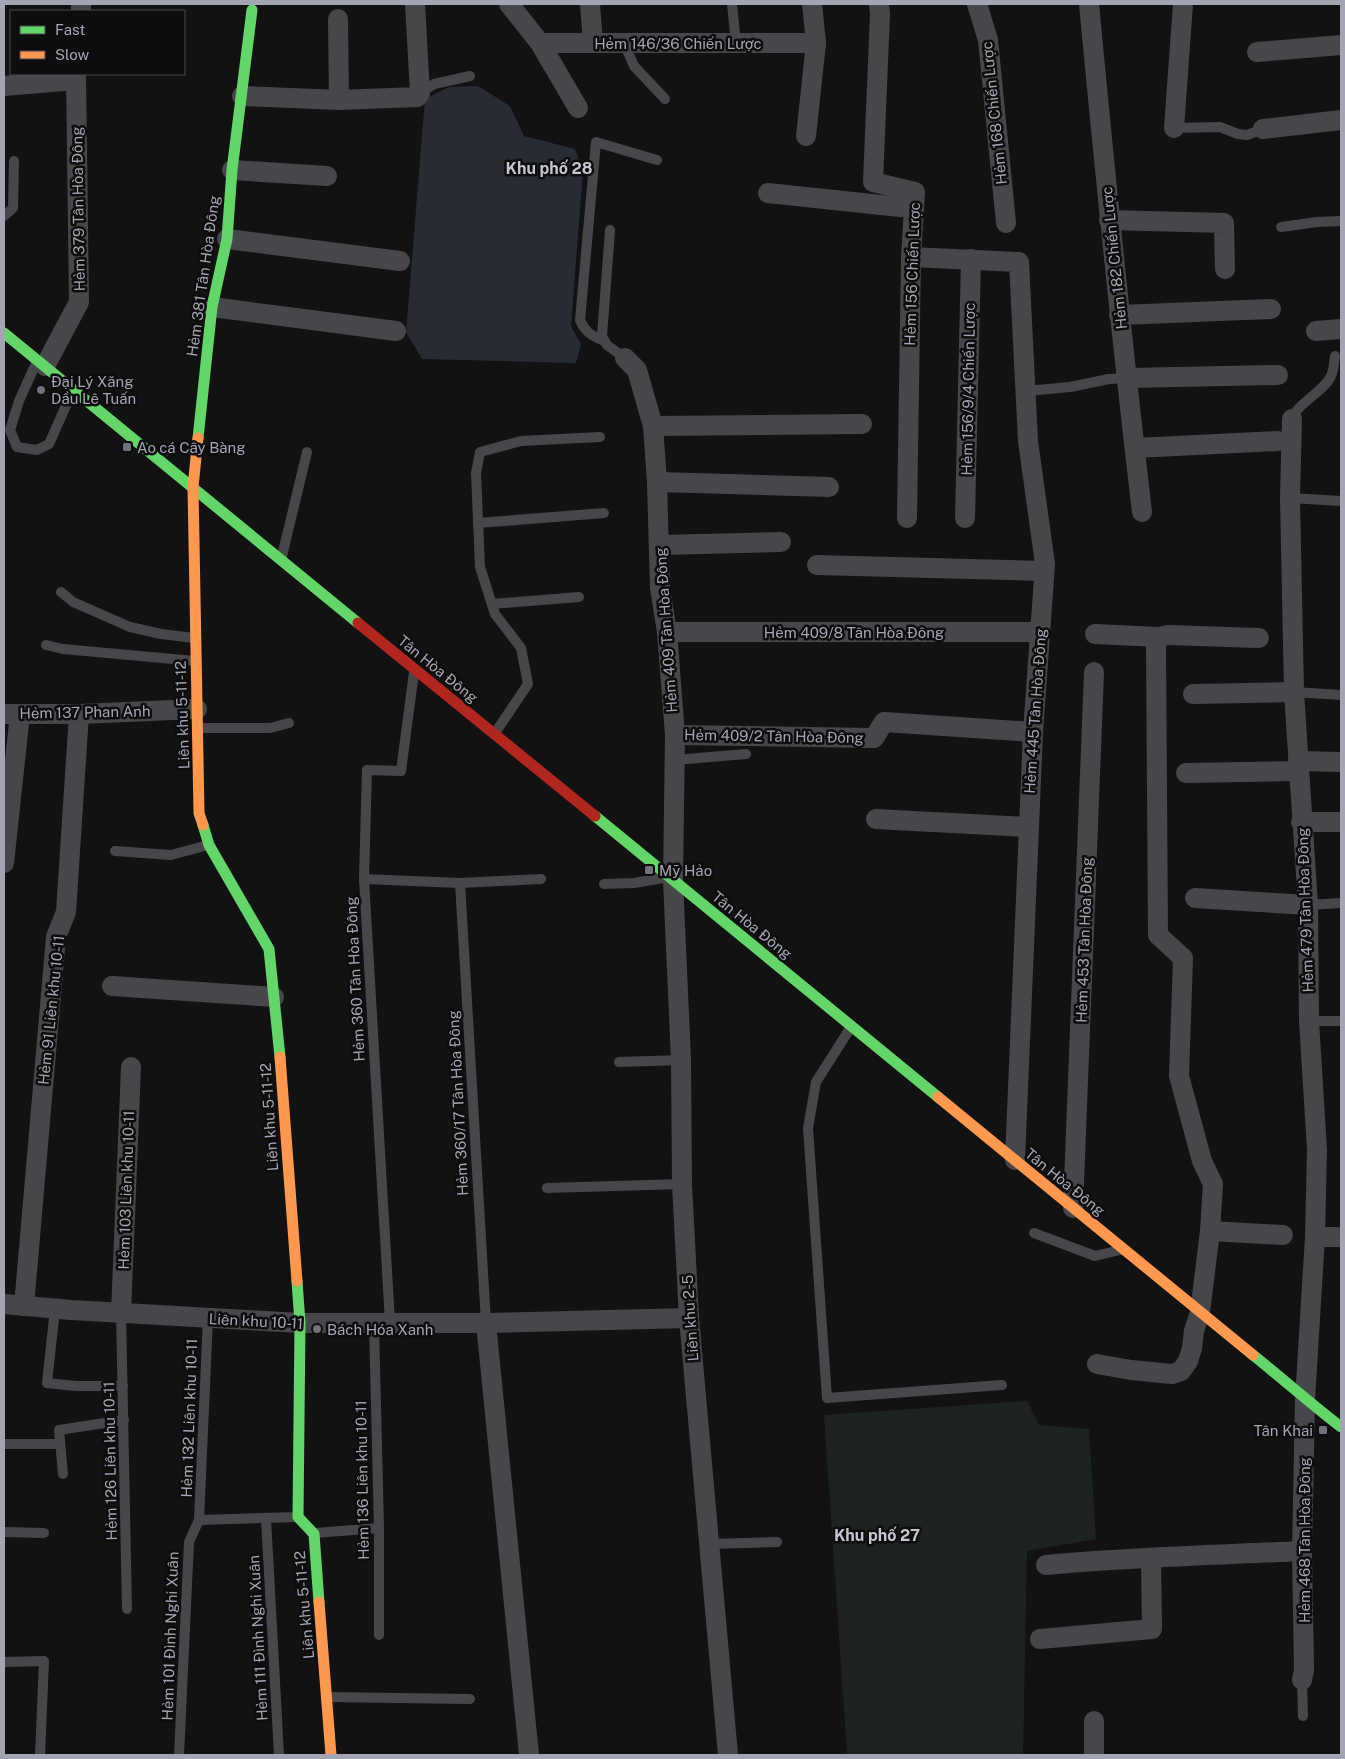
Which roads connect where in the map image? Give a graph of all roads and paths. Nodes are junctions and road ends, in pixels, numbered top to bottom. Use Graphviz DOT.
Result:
graph roads {
  1 [pos="415,4"];
  2 [pos="509,4"];
  3 [pos="590,4"];
  4 [pos="732,4"];
  5 [pos="812,4"];
  6 [pos="879,4"];
  7 [pos="977,4"];
  8 [pos="1089,4"];
  9 [pos="1183,4"];
  10 [pos="252,10"];
  11 [pos="338,19"];
  12 [pos="540,43"];
  13 [pos="593,43"];
  14 [pos="624,43"];
  15 [pos="736,43"];
  16 [pos="816,43"];
  17 [pos="1341,45"];
  18 [pos="1257,52"];
  19 [pos="470,76"];
  20 [pos="76,77"];
  21 [pos="4,86"];
  22 [pos="420,93"];
  23 [pos="242,96"];
  24 [pos="665,99"];
  25 [pos="338,100"];
  26 [pos="578,108"];
  27 [pos="1341,120"];
  28 [pos="1174,128"];
  29 [pos="1263,129"];
  30 [pos="806,136"];
  31 [pos="657,160"];
  32 [pos="14,161"];
  33 [pos="232,170"];
  34 [pos="327,176"];
  35 [pos="768,193"];
  36 [pos="914,206"];
  37 [pos="4,216"];
  38 [pos="1110,220"];
  39 [pos="1341,221"];
  40 [pos="1006,223"];
  41 [pos="1281,227"];
  42 [pos="610,230"];
  43 [pos="226,239"];
  44 [pos="911,257"];
  45 [pos="971,260"];
  46 [pos="400,261"];
  47 [pos="1225,269"];
  48 [pos="212,307"];
  49 [pos="1271,310"];
  50 [pos="1119,315"];
  51 [pos="1341,329"];
  52 [pos="396,331"];
  53 [pos="1316,331"];
  54 [pos="4,333"];
  55 [pos="604,341"];
  56 [pos="1335,356"];
  57 [pos="625,358"];
  58 [pos="41,363"];
  59 [pos="1278,375"];
  60 [pos="1128,378"];
  61 [pos="73,389"];
  62 [pos="1026,391"];
  63 [pos="1292,419"];
  64 [pos="862,424"];
  65 [pos="653,426"];
  66 [pos="600,437"];
  67 [pos="1278,441"];
  68 [pos="1135,448"];
  69 [pos="307,452"];
  70 [pos="657,482"];
  71 [pos="829,487"];
  72 [pos="193,488"];
  73 [pos="1290,498"];
  74 [pos="1341,501"];
  75 [pos="604,512"];
  76 [pos="1142,512"];
  77 [pos="907,518"];
  78 [pos="965,518"];
  79 [pos="478,523"];
  80 [pos="781,542"];
  81 [pos="660,545"];
  82 [pos="281,560"];
  83 [pos="817,564"];
  84 [pos="1043,572"];
  85 [pos="61,592"];
  86 [pos="579,597"];
  87 [pos="492,604"];
  88 [pos="667,632"];
  89 [pos="1040,632"];
  90 [pos="1095,634"];
  91 [pos="1158,637"];
  92 [pos="195,638"];
  93 [pos="1259,638"];
  94 [pos="46,644"];
  95 [pos="196,662"];
  96 [pos="415,669"];
  97 [pos="1094,672"];
  98 [pos="1294,692"];
  99 [pos="1192,694"];
  100 [pos="1341,695"];
  101 [pos="12,714"];
  102 [pos="79,714"];
  103 [pos="197,719"];
  104 [pos="289,723"];
  105 [pos="1033,732"];
  106 [pos="494,734"];
  107 [pos="674,735"];
  108 [pos="746,754"];
  109 [pos="675,760"];
  110 [pos="1341,762"];
  111 [pos="1298,766"];
  112 [pos="1186,773"];
  113 [pos="876,819"];
  114 [pos="1301,822"];
  115 [pos="1341,822"];
  116 [pos="1028,828"];
  117 [pos="209,844"];
  118 [pos="115,851"];
  119 [pos="4,863"];
  120 [pos="364,879"];
  121 [pos="541,879"];
  122 [pos="671,879"];
  123 [pos="460,883"];
  124 [pos="604,884"];
  125 [pos="1194,898"];
  126 [pos="1341,903"];
  127 [pos="1308,905"];
  128 [pos="112,986"];
  129 [pos="274,997"];
  130 [pos="1309,1021"];
  131 [pos="1341,1021"];
  132 [pos="851,1026"];
  133 [pos="681,1060"];
  134 [pos="618,1062"];
  135 [pos="131,1067"];
  136 [pos="1015,1160"];
  137 [pos="682,1184"];
  138 [pos="547,1188"];
  139 [pos="1074,1208"];
  140 [pos="1210,1231"];
  141 [pos="1034,1234"];
  142 [pos="1282,1235"];
  143 [pos="1315,1237"];
  144 [pos="1341,1237"];
  145 [pos="1124,1249"];
  146 [pos="4,1304"];
  147 [pos="24,1306"];
  148 [pos="55,1309"];
  149 [pos="1200,1312"];
  150 [pos="121,1313"];
  151 [pos="208,1318"];
  152 [pos="689,1318"];
  153 [pos="486,1322"];
  154 [pos="382,1323"];
  155 [pos="300,1324"];
  156 [pos="1097,1364"];
  157 [pos="1002,1385"];
  158 [pos="124,1386"];
  159 [pos="1305,1400"];
  160 [pos="124,1420"];
  161 [pos="1341,1427"];
  162 [pos="4,1444"];
  163 [pos="60,1444"];
  164 [pos="63,1474"];
  165 [pos="298,1517"];
  166 [pos="266,1518"];
  167 [pos="199,1520"];
  168 [pos="379,1528"];
  169 [pos="4,1532"];
  170 [pos="44,1534"];
  171 [pos="314,1534"];
  172 [pos="777,1542"];
  173 [pos="709,1544"];
  174 [pos="1302,1551"];
  175 [pos="1151,1558"];
  176 [pos="1046,1566"];
  177 [pos="127,1609"];
  178 [pos="379,1635"];
  179 [pos="1040,1639"];
  180 [pos="4,1662"];
  181 [pos="1302,1680"];
  182 [pos="327,1697"];
  183 [pos="470,1699"];
  184 [pos="1303,1716"];
  185 [pos="1094,1721"];
  186 [pos="40,1755"];
  187 [pos="180,1755"];
  188 [pos="279,1755"];
  189 [pos="331,1755"];
  190 [pos="529,1755"];
  191 [pos="728,1755"];
  192 [pos="1094,1755"];
  1 -- 22 [label="street"];
  2 -- 12 [label="street"];
  3 -- 13 [label="street"];
  4 -- 15 [label="lane"];
  5 -- 16 [label="street"];
  6 -- 36 [label="street, Hẻm 156 Chiến Lược"];
  7 -- 40 [label="street, Hẻm 168 Chiến Lược"];
  8 -- 38 [label="street, Hẻm 182 Chiến Lược"];
  9 -- 28 [label="street"];
  10 -- 23 [label="street, Hẻm 381 Tân Hòa Đông"];
  11 -- 25 [label="street"];
  12 -- 13 [label="street, Hẻm 146/36 Chiến Lược"];
  12 -- 26 [label="street"];
  13 -- 14 [label="street, Hẻm 146/36 Chiến Lược"];
  14 -- 15 [label="street, Hẻm 146/36 Chiến Lược"];
  14 -- 24 [label="lane"];
  15 -- 16 [label="street, Hẻm 146/36 Chiến Lược"];
  16 -- 30 [label="street"];
  17 -- 18 [label="street"];
  19 -- 22 [label="lane"];
  20 -- 21 [label="street"];
  20 -- 58 [label="street, Hẻm 379 Tân Hòa Đông"];
  22 -- 25 [label="street"];
  23 -- 25 [label="street"];
  23 -- 33 [label="street, Hẻm 381 Tân Hòa Đông"];
  27 -- 29 [label="street"];
  28 -- 29 [label="lane"];
  31 -- 55 [label="lane"];
  32 -- 37 [label="lane"];
  33 -- 34 [label="street"];
  33 -- 43 [label="street, Hẻm 381 Tân Hòa Đông"];
  35 -- 36 [label="street"];
  36 -- 44 [label="street, Hẻm 156 Chiến Lược"];
  38 -- 47 [label="street"];
  38 -- 50 [label="street, Hẻm 182 Chiến Lược"];
  39 -- 41 [label="lane"];
  42 -- 55 [label="lane"];
  43 -- 46 [label="street"];
  43 -- 48 [label="street, Hẻm 381 Tân Hòa Đông"];
  44 -- 45 [label="street"];
  44 -- 77 [label="street, Hẻm 156 Chiến Lược"];
  45 -- 62 [label="street, Hẻm 445 Tân Hòa Đông"];
  45 -- 78 [label="street, Hẻm 156/9/4 Chiến Lược"];
  48 -- 52 [label="street"];
  48 -- 72 [label="street, Hẻm 381 Tân Hòa Đông"];
  49 -- 50 [label="street"];
  50 -- 60 [label="street, Hẻm 182 Chiến Lược"];
  51 -- 53 [label="street"];
  54 -- 58 [label="street, Tân Hòa Đông"];
  55 -- 57 [label="lane"];
  56 -- 63 [label="lane"];
  57 -- 65 [label="street, Hẻm 409 Tân Hòa Đông"];
  58 -- 61 [label="street, Tân Hòa Đông"];
  58 -- 61 [label="lane"];
  59 -- 60 [label="street"];
  60 -- 62 [label="lane"];
  60 -- 68 [label="street, Hẻm 182 Chiến Lược"];
  61 -- 72 [label="street, Tân Hòa Đông"];
  62 -- 84 [label="street, Hẻm 445 Tân Hòa Đông"];
  63 -- 73 [label="street, Hẻm 479 Tân Hòa Đông"];
  64 -- 65 [label="street"];
  65 -- 70 [label="street, Hẻm 409 Tân Hòa Đông"];
  66 -- 79 [label="lane"];
  67 -- 68 [label="street"];
  68 -- 76 [label="street, Hẻm 182 Chiến Lược"];
  69 -- 82 [label="lane"];
  70 -- 71 [label="street"];
  70 -- 81 [label="street, Hẻm 409 Tân Hòa Đông"];
  72 -- 82 [label="street, Tân Hòa Đông"];
  72 -- 92 [label="street, Liên khu 5-11-12"];
  73 -- 74 [label="lane"];
  73 -- 98 [label="street, Hẻm 479 Tân Hòa Đông"];
  75 -- 79 [label="lane"];
  79 -- 87 [label="lane"];
  80 -- 81 [label="street"];
  81 -- 88 [label="street, Hẻm 409 Tân Hòa Đông"];
  82 -- 96 [label="street, Tân Hòa Đông"];
  83 -- 84 [label="street"];
  84 -- 89 [label="street, Hẻm 445 Tân Hòa Đông"];
  85 -- 92 [label="lane"];
  86 -- 87 [label="lane"];
  87 -- 106 [label="lane"];
  88 -- 89 [label="street, Hẻm 409/8 Tân Hòa Đông"];
  88 -- 107 [label="street, Hẻm 409 Tân Hòa Đông"];
  89 -- 105 [label="street, Hẻm 445 Tân Hòa Đông"];
  90 -- 91 [label="street"];
  91 -- 93 [label="street"];
  91 -- 140 [label="street"];
  92 -- 95 [label="street, Liên khu 5-11-12"];
  94 -- 95 [label="lane"];
  95 -- 103 [label="street, Liên khu 5-11-12"];
  96 -- 106 [label="street, Tân Hòa Đông"];
  96 -- 120 [label="lane, Hẻm 360 Tân Hòa Đông"];
  97 -- 139 [label="street, Hẻm 453 Tân Hòa Đông"];
  98 -- 99 [label="street"];
  98 -- 100 [label="lane"];
  98 -- 111 [label="street, Hẻm 479 Tân Hòa Đông"];
  101 -- 102 [label="street, Hẻm 137 Phan Anh"];
  101 -- 119 [label="street"];
  102 -- 103 [label="street, Hẻm 137 Phan Anh"];
  102 -- 147 [label="street, Hẻm 91 Liên khu 10-11"];
  103 -- 104 [label="lane"];
  103 -- 117 [label="street, Liên khu 5-11-12"];
  105 -- 107 [label="street, Hẻm 409/2 Tân Hòa Đông"];
  105 -- 116 [label="street, Hẻm 445 Tân Hòa Đông"];
  106 -- 122 [label="street, Tân Hòa Đông"];
  107 -- 109 [label="street, Hẻm 409 Tân Hòa Đông"];
  108 -- 109 [label="lane"];
  109 -- 122 [label="street, Hẻm 409 Tân Hòa Đông"];
  110 -- 111 [label="street"];
  111 -- 112 [label="street"];
  111 -- 114 [label="street, Hẻm 479 Tân Hòa Đông"];
  113 -- 116 [label="street"];
  114 -- 115 [label="street"];
  114 -- 127 [label="street, Hẻm 479 Tân Hòa Đông"];
  116 -- 136 [label="street, Hẻm 445 Tân Hòa Đông"];
  117 -- 118 [label="lane"];
  117 -- 129 [label="street, Liên khu 5-11-12"];
  120 -- 123 [label="lane"];
  120 -- 154 [label="lane, Hẻm 360 Tân Hòa Đông"];
  121 -- 123 [label="lane"];
  122 -- 124 [label="lane"];
  122 -- 132 [label="street, Tân Hòa Đông"];
  122 -- 133 [label="street, Liên khu 2-5"];
  123 -- 153 [label="lane, Hẻm 360/17 Tân Hòa Đông"];
  125 -- 127 [label="street"];
  126 -- 127 [label="lane"];
  127 -- 130 [label="street, Hẻm 479 Tân Hòa Đông"];
  128 -- 129 [label="street"];
  129 -- 155 [label="street, Liên khu 5-11-12"];
  130 -- 131 [label="lane"];
  130 -- 143 [label="street, Hẻm 479 Tân Hòa Đông"];
  132 -- 136 [label="street, Tân Hòa Đông"];
  132 -- 157 [label="lane"];
  133 -- 134 [label="lane"];
  133 -- 137 [label="street, Liên khu 2-5"];
  135 -- 150 [label="street, Hẻm 103 Liên khu 10-11"];
  136 -- 139 [label="street, Tân Hòa Đông"];
  137 -- 138 [label="lane"];
  137 -- 152 [label="street, Liên khu 2-5"];
  139 -- 145 [label="street, Tân Hòa Đông"];
  140 -- 142 [label="street"];
  140 -- 149 [label="street"];
  141 -- 145 [label="lane"];
  143 -- 144 [label="street"];
  143 -- 159 [label="street, Hẻm 479 Tân Hòa Đông"];
  145 -- 149 [label="street, Tân Hòa Đông"];
  146 -- 147 [label="street, Liên khu 10-11"];
  147 -- 148 [label="street, Liên khu 10-11"];
  148 -- 150 [label="street, Liên khu 10-11"];
  148 -- 158 [label="lane"];
  149 -- 156 [label="street"];
  149 -- 159 [label="street, Tân Hòa Đông"];
  150 -- 151 [label="street, Liên khu 10-11"];
  150 -- 158 [label="lane, Hẻm 126 Liên khu 10-11"];
  151 -- 155 [label="street, Liên khu 10-11"];
  151 -- 167 [label="lane, Hẻm 132 Liên khu 10-11"];
  152 -- 153 [label="street, Liên khu 10-11"];
  152 -- 173 [label="street, Liên khu 2-5"];
  153 -- 154 [label="street, Liên khu 10-11"];
  153 -- 190 [label="street"];
  154 -- 155 [label="street, Liên khu 10-11"];
  154 -- 168 [label="lane, Hẻm 136 Liên khu 10-11"];
  155 -- 165 [label="street, Liên khu 5-11-12"];
  158 -- 160 [label="lane, Hẻm 126 Liên khu 10-11"];
  159 -- 161 [label="street, Tân Hòa Đông"];
  159 -- 174 [label="street, Hẻm 468 Tân Hòa Đông"];
  160 -- 163 [label="lane"];
  160 -- 177 [label="lane, Hẻm 126 Liên khu 10-11"];
  162 -- 163 [label="lane"];
  163 -- 164 [label="lane"];
  165 -- 166 [label="lane"];
  165 -- 171 [label="street, Liên khu 5-11-12"];
  166 -- 167 [label="lane"];
  166 -- 188 [label="lane, Hẻm 111 Đình Nghi Xuân"];
  167 -- 187 [label="lane, Hẻm 101 Đình Nghi Xuân"];
  168 -- 171 [label="lane"];
  168 -- 178 [label="lane, Hẻm 136 Liên khu 10-11"];
  169 -- 170 [label="lane"];
  171 -- 182 [label="street, Liên khu 5-11-12"];
  172 -- 173 [label="lane"];
  173 -- 191 [label="street, Liên khu 2-5"];
  174 -- 175 [label="street"];
  174 -- 181 [label="street, Hẻm 468 Tân Hòa Đông"];
  175 -- 176 [label="street"];
  175 -- 179 [label="street"];
  180 -- 186 [label="lane"];
  181 -- 184 [label="lane"];
  182 -- 183 [label="lane"];
  182 -- 189 [label="street, Liên khu 5-11-12"];
  185 -- 192 [label="street"];
}
